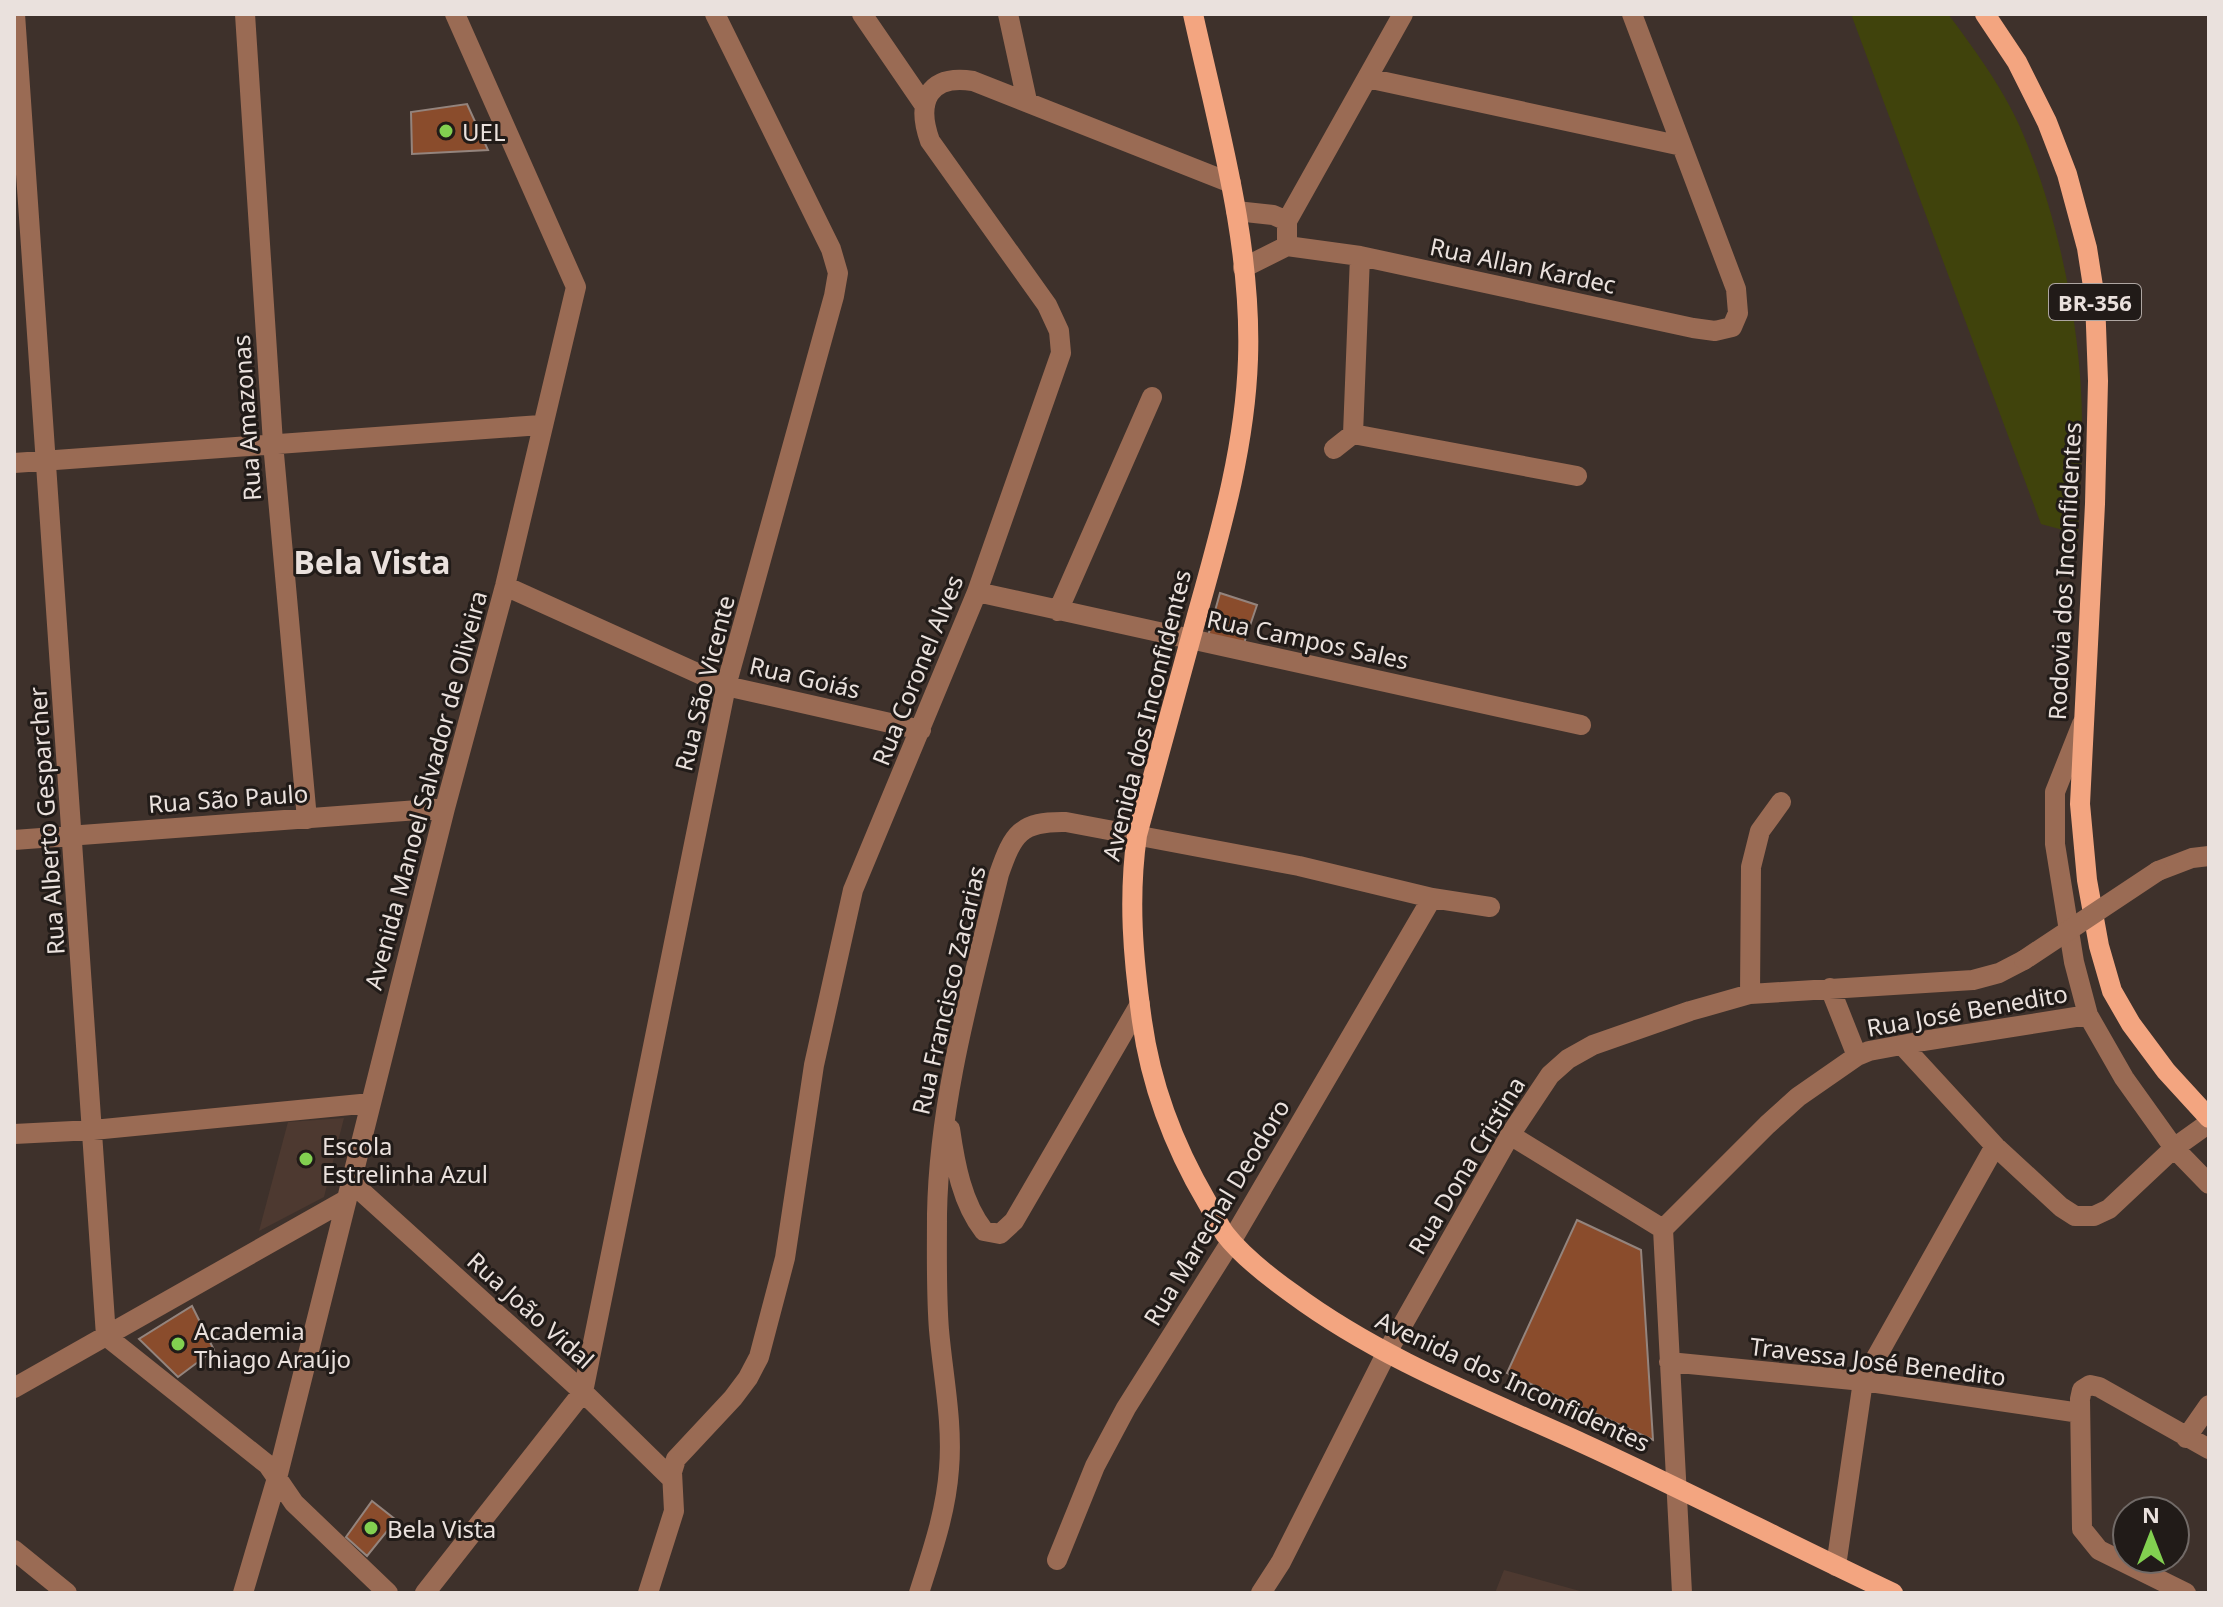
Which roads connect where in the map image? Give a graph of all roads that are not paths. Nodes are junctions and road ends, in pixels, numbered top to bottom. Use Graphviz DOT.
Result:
graph roads {
  1 [pos="15,14"];
  2 [pos="245,14"];
  3 [pos="455,14"];
  4 [pos="715,14"];
  5 [pos="862,14"];
  6 [pos="1008,14"];
  7 [pos="1193,14"];
  8 [pos="1403,14"];
  9 [pos="1632,14"];
  10 [pos="1985,14"];
  11 [pos="1367,78"];
  12 [pos="1027,101"];
  13 [pos="925,106"];
  14 [pos="1682,146"];
  15 [pos="1231,183"];
  16 [pos="1236,211"];
  17 [pos="1287,221"];
  18 [pos="1287,246"];
  19 [pos="1360,256"];
  20 [pos="1243,268"];
  21 [pos="1152,397"];
  22 [pos="541,425"];
  23 [pos="1353,434"];
  24 [pos="273,443"];
  25 [pos="1334,449"];
  26 [pos="46,460"];
  27 [pos="14,463"];
  28 [pos="1577,476"];
  29 [pos="505,586"];
  30 [pos="977,592"];
  31 [pos="1058,611"];
  32 [pos="1190,640"];
  33 [pos="726,686"];
  34 [pos="2082,724"];
  35 [pos="1581,725"];
  36 [pos="921,730"];
  37 [pos="1781,802"];
  38 [pos="445,808"];
  39 [pos="307,819"];
  40 [pos="1137,835"];
  41 [pos="73,836"];
  42 [pos="14,840"];
  43 [pos="2209,856"];
  44 [pos="1432,898"];
  45 [pos="1490,907"];
  46 [pos="1830,988"];
  47 [pos="1750,994"];
  48 [pos="1140,1004"];
  49 [pos="2088,1015"];
  50 [pos="2131,1024"];
  51 [pos="2101,1038"];
  52 [pos="1903,1046"];
  53 [pos="1857,1056"];
  54 [pos="371,1103"];
  55 [pos="946,1106"];
  56 [pos="2209,1120"];
  57 [pos="93,1130"];
  58 [pos="14,1134"];
  59 [pos="1510,1135"];
  60 [pos="1995,1146"];
  61 [pos="2174,1148"];
  62 [pos="2209,1184"];
  63 [pos="349,1191"];
  64 [pos="1663,1229"];
  65 [pos="1232,1240"];
  66 [pos="106,1336"];
  67 [pos="1386,1354"];
  68 [pos="1669,1362"];
  69 [pos="1863,1381"];
  70 [pos="14,1388"];
  71 [pos="583,1392"];
  72 [pos="2209,1405"];
  73 [pos="2080,1406"];
  74 [pos="2186,1438"];
  75 [pos="2209,1449"];
  76 [pos="277,1478"];
  77 [pos="672,1479"];
  78 [pos="1677,1486"];
  79 [pos="14,1550"];
  80 [pos="1057,1560"];
  81 [pos="1836,1566"];
  82 [pos="67,1593"];
  83 [pos="243,1593"];
  84 [pos="388,1593"];
  85 [pos="425,1593"];
  86 [pos="648,1593"];
  87 [pos="919,1593"];
  88 [pos="1261,1593"];
  89 [pos="1682,1593"];
  90 [pos="1893,1593"];
  91 [pos="2186,1593"];
  1 -- 26 [label="street, Rua Alberto Gesparcher"];
  2 -- 24 [label="street, Rua Amazonas"];
  3 -- 22 [label="street, Avenida Manoel Salvador de Oliveira"];
  4 -- 33 [label="street, Rua São Vicente"];
  5 -- 13 [label="street"];
  6 -- 12 [label="street"];
  7 -- 15 [label="main road, Avenida dos Inconfidentes"];
  8 -- 11 [label="street"];
  9 -- 14 [label="street"];
  10 -- 34 [label="main road, Rodovia dos Inconfidentes / BR-356"];
  11 -- 14 [label="street"];
  11 -- 17 [label="street"];
  12 -- 13 [label="street"];
  12 -- 15 [label="street"];
  13 -- 30 [label="street, Rua Coronel Alves"];
  14 -- 19 [label="street, Rua Allan Kardec"];
  15 -- 16 [label="main road, Avenida dos Inconfidentes"];
  16 -- 17 [label="street"];
  16 -- 20 [label="main road, Avenida dos Inconfidentes"];
  17 -- 18 [label="street"];
  18 -- 19 [label="street, Rua Allan Kardec"];
  18 -- 20 [label="street"];
  19 -- 23 [label="street"];
  20 -- 32 [label="main road, Avenida dos Inconfidentes"];
  21 -- 31 [label="street"];
  22 -- 24 [label="street"];
  22 -- 29 [label="street, Avenida Manoel Salvador de Oliveira"];
  23 -- 25 [label="street"];
  23 -- 28 [label="street"];
  24 -- 26 [label="street"];
  24 -- 39 [label="street, Rua Amazonas"];
  26 -- 27 [label="street"];
  26 -- 41 [label="street, Rua Alberto Gesparcher"];
  29 -- 33 [label="street, Rua Goiás"];
  29 -- 38 [label="street, Avenida Manoel Salvador de Oliveira"];
  30 -- 31 [label="street, Rua Campos Sales"];
  30 -- 36 [label="street, Rua Coronel Alves"];
  31 -- 32 [label="street, Rua Campos Sales"];
  32 -- 35 [label="street, Rua Campos Sales"];
  32 -- 40 [label="main road, Avenida dos Inconfidentes"];
  33 -- 36 [label="street, Rua Goiás"];
  33 -- 71 [label="street, Rua São Vicente"];
  34 -- 49 [label="street"];
  34 -- 50 [label="main road, Rodovia dos Inconfidentes / BR-356"];
  36 -- 77 [label="street, Rua Coronel Alves"];
  37 -- 47 [label="street"];
  38 -- 39 [label="street, Rua São Paulo"];
  38 -- 54 [label="street, Avenida Manoel Salvador de Oliveira"];
  39 -- 41 [label="street, Rua São Paulo"];
  40 -- 44 [label="street, Rua Francisco Zacarias"];
  40 -- 48 [label="main road, Avenida dos Inconfidentes"];
  40 -- 55 [label="street, Rua Francisco Zacarias"];
  41 -- 42 [label="street, Rua São Paulo"];
  41 -- 57 [label="street, Rua Alberto Gesparcher"];
  43 -- 46 [label="street, Rua Dona Cristina, bridge"];
  44 -- 45 [label="street, Rua Francisco Zacarias"];
  44 -- 65 [label="street, Rua Marechal Deodoro"];
  46 -- 47 [label="street, Rua Dona Cristina"];
  46 -- 53 [label="street"];
  47 -- 59 [label="street, Rua Dona Cristina"];
  48 -- 55 [label="street"];
  48 -- 65 [label="main road, Avenida dos Inconfidentes"];
  49 -- 51 [label="street"];
  49 -- 52 [label="street, Rua José Benedito"];
  50 -- 51 [label="street"];
  50 -- 56 [label="main road, Rodovia dos Inconfidentes / BR-356"];
  51 -- 61 [label="street"];
  52 -- 53 [label="street, Rua José Benedito"];
  52 -- 60 [label="street"];
  53 -- 64 [label="street, Rua José Benedito"];
  54 -- 57 [label="street"];
  54 -- 63 [label="street, Avenida Manoel Salvador de Oliveira"];
  55 -- 87 [label="street, Rua Francisco Zacarias"];
  56 -- 61 [label="street"];
  57 -- 58 [label="street"];
  57 -- 66 [label="street, Rua Alberto Gesparcher"];
  59 -- 64 [label="street"];
  59 -- 67 [label="street, Rua Dona Cristina"];
  60 -- 61 [label="street"];
  60 -- 69 [label="street"];
  61 -- 62 [label="street"];
  63 -- 66 [label="street"];
  63 -- 71 [label="street, Rua João Vidal"];
  63 -- 76 [label="street, Avenida Manoel Salvador de Oliveira"];
  64 -- 68 [label="street"];
  65 -- 67 [label="main road, Avenida dos Inconfidentes"];
  65 -- 80 [label="street, Rua Marechal Deodoro"];
  66 -- 70 [label="street"];
  66 -- 76 [label="street"];
  67 -- 78 [label="main road, Avenida dos Inconfidentes"];
  67 -- 88 [label="street, Rua Dona Cristina"];
  68 -- 69 [label="street, Travessa José Benedito"];
  68 -- 78 [label="street"];
  69 -- 73 [label="street, Travessa José Benedito"];
  69 -- 81 [label="street"];
  71 -- 77 [label="street, Rua João Vidal"];
  71 -- 85 [label="street"];
  72 -- 74 [label="street"];
  73 -- 74 [label="street"];
  73 -- 91 [label="street"];
  74 -- 75 [label="street"];
  76 -- 83 [label="street, Avenida Manoel Salvador de Oliveira"];
  76 -- 84 [label="street"];
  77 -- 86 [label="street, Rua Coronel Alves"];
  78 -- 81 [label="main road, Avenida dos Inconfidentes"];
  78 -- 89 [label="street"];
  79 -- 82 [label="street"];
  81 -- 90 [label="main road, Avenida dos Inconfidentes"];
}
